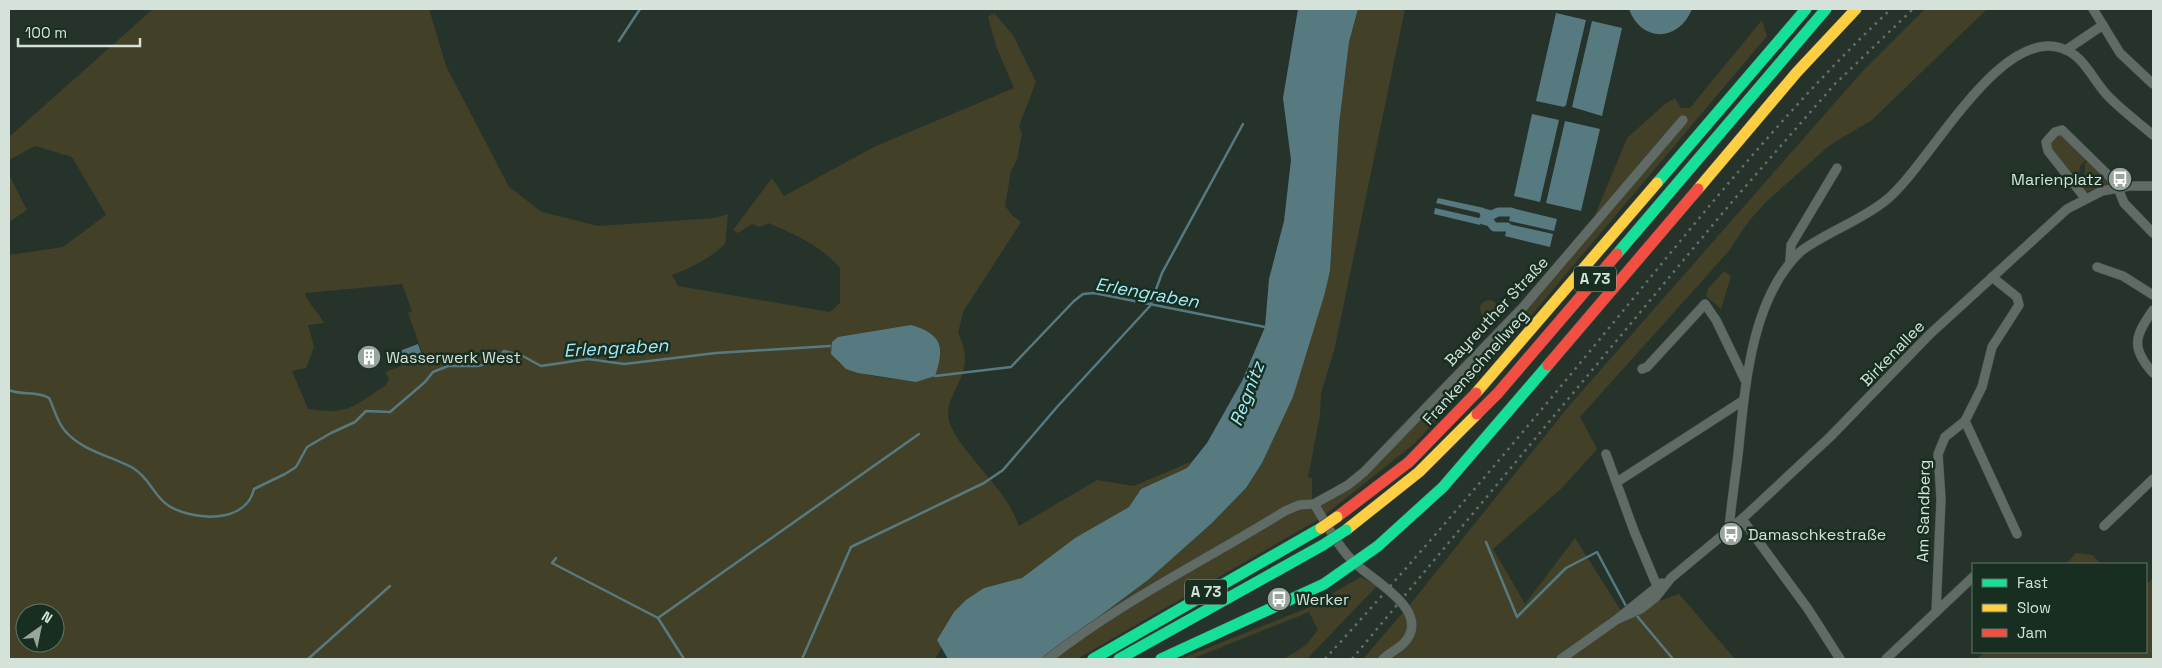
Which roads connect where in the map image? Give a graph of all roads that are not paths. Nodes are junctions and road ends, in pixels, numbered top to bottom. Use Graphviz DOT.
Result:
graph roads {
  1 [pos="1806,9"];
  2 [pos="1826,9"];
  3 [pos="1856,9"];
  4 [pos="2093,9"];
  5 [pos="2103,25"];
  6 [pos="2066,50"];
  7 [pos="2153,84"];
  8 [pos="1682,120"];
  9 [pos="2153,135"];
  10 [pos="1837,168"];
  11 [pos="2153,186"];
  12 [pos="2118,188"];
  13 [pos="2085,198"];
  14 [pos="2153,233"];
  15 [pos="1790,261"];
  16 [pos="2097,266"];
  17 [pos="1992,277"];
  18 [pos="2153,295"];
  19 [pos="2152,314"];
  20 [pos="1642,369"];
  21 [pos="2153,373"];
  22 [pos="1745,381"];
  23 [pos="1744,400"];
  24 [pos="1965,422"];
  25 [pos="1606,454"];
  26 [pos="2153,479"];
  27 [pos="1617,482"];
  28 [pos="1314,504"];
  29 [pos="1742,519"];
  30 [pos="2104,526"];
  31 [pos="1729,530"];
  32 [pos="2017,534"];
  33 [pos="1355,564"];
  34 [pos="1671,578"];
  35 [pos="1972,578"];
  36 [pos="1657,586"];
  37 [pos="1936,612"];
  38 [pos="1616,620"];
  39 [pos="1048,659"];
  40 [pos="1093,659"];
  41 [pos="1119,659"];
  42 [pos="1161,659"];
  43 [pos="1383,659"];
  44 [pos="1561,659"];
  45 [pos="1840,659"];
  46 [pos="1886,659"];
  1 -- 40 [label="main road, Frankenschnellweg / A 73, bridge"];
  2 -- 41 [label="main road, Frankenschnellweg / A 73, bridge"];
  3 -- 33 [label="main road"];
  4 -- 5 [label="street"];
  5 -- 6 [label="street"];
  5 -- 7 [label="street"];
  6 -- 9 [label="street"];
  6 -- 15 [label="street"];
  8 -- 28 [label="street, Bayreuther Straße"];
  10 -- 15 [label="street"];
  11 -- 12 [label="street, Birkenallee"];
  12 -- 13 [label="street, Birkenallee"];
  12 -- 13 [label="street"];
  12 -- 14 [label="street"];
  13 -- 17 [label="street, Birkenallee"];
  15 -- 22 [label="street"];
  16 -- 18 [label="street"];
  17 -- 24 [label="street, Am Sandberg"];
  17 -- 29 [label="street, Birkenallee"];
  19 -- 21 [label="street"];
  20 -- 22 [label="street"];
  22 -- 23 [label="street"];
  23 -- 27 [label="street"];
  23 -- 31 [label="street"];
  24 -- 32 [label="street"];
  24 -- 37 [label="street, Am Sandberg"];
  25 -- 27 [label="street"];
  26 -- 30 [label="street"];
  27 -- 36 [label="street"];
  28 -- 33 [label="street"];
  28 -- 39 [label="street"];
  29 -- 31 [label="street, Birkenallee"];
  29 -- 45 [label="street"];
  31 -- 34 [label="street, Birkenallee"];
  33 -- 42 [label="main road"];
  33 -- 43 [label="street"];
  34 -- 36 [label="street, Birkenallee"];
  34 -- 38 [label="street, Birkenallee"];
  35 -- 37 [label="street"];
  36 -- 38 [label="street, Birkenallee"];
  37 -- 46 [label="street"];
  38 -- 44 [label="street"];
}
